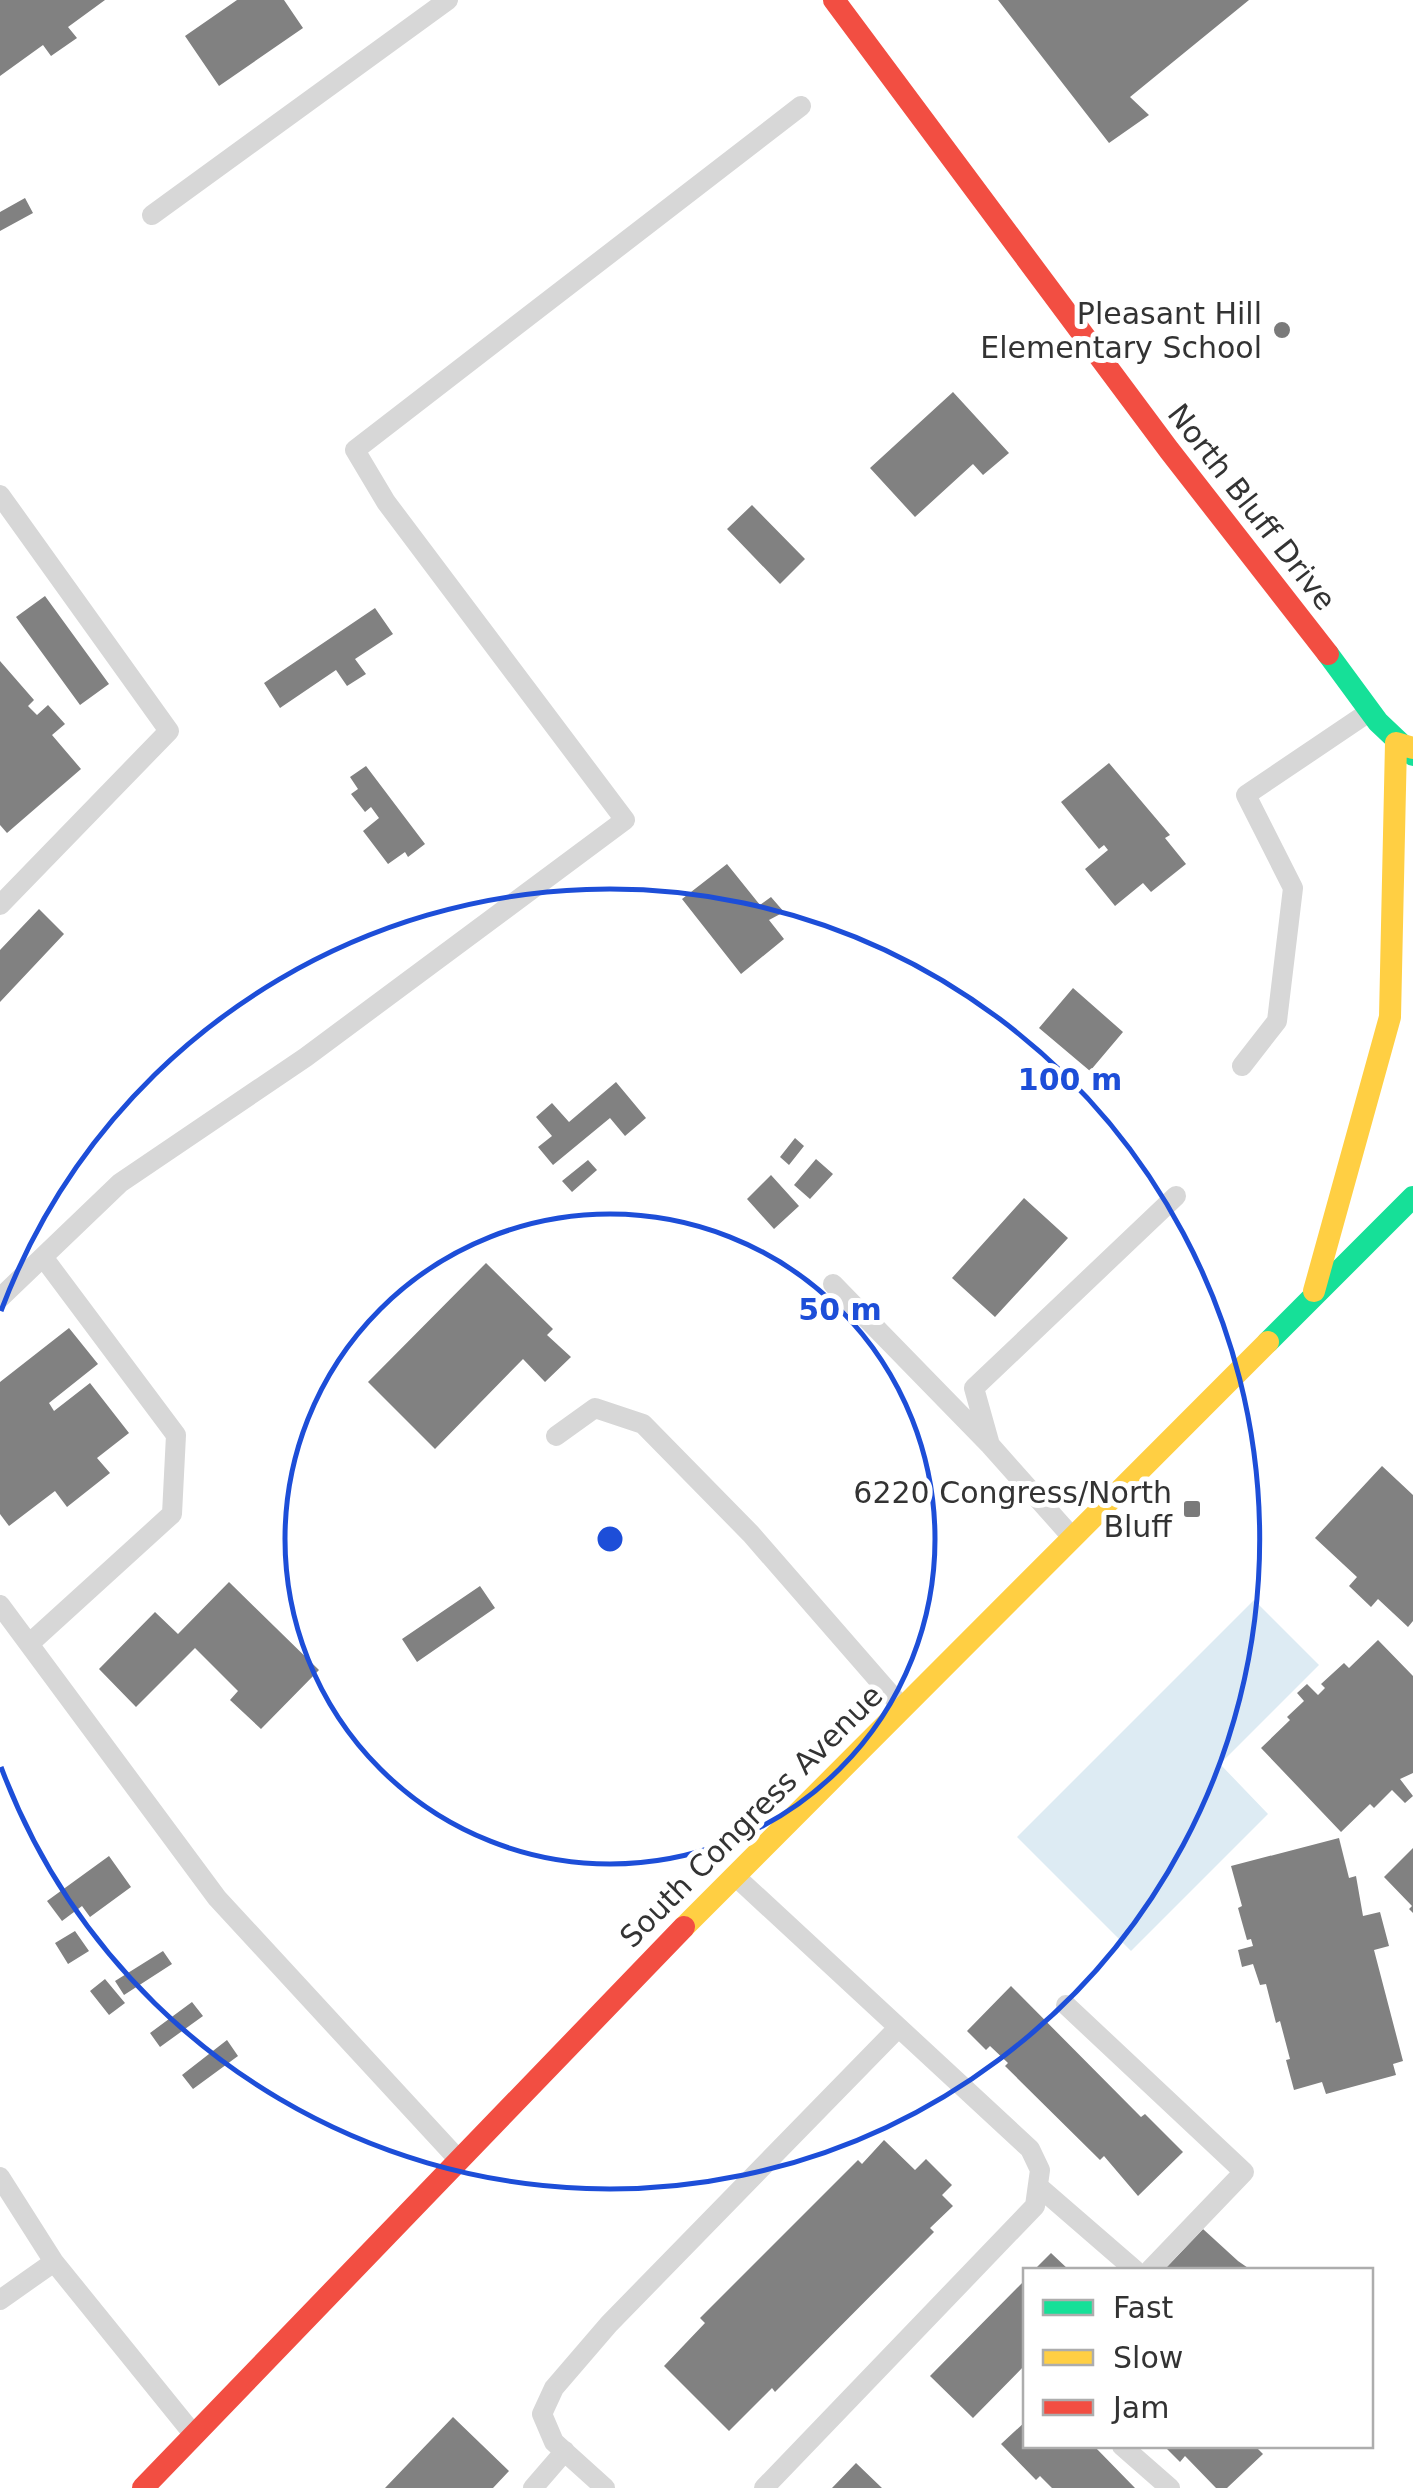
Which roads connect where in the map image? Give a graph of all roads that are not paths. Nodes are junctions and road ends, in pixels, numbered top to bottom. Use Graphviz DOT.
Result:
graph roads {
  1 [pos="448,0"];
  2 [pos="834,0"];
  3 [pos="802,106"];
  4 [pos="152,216"];
  5 [pos="0,495"];
  6 [pos="1369,712"];
  7 [pos="1407,748"];
  8 [pos="0,904"];
  9 [pos="1242,1066"];
  10 [pos="1176,1196"];
  11 [pos="1413,1197"];
  12 [pos="43,1257"];
  13 [pos="833,1284"];
  14 [pos="1313,1294"];
  15 [pos="0,1298"];
  16 [pos="556,1436"];
  17 [pos="990,1445"];
  18 [pos="1074,1539"];
  19 [pos="0,1605"];
  20 [pos="29,1644"];
  21 [pos="901,1707"];
  22 [pos="734,1875"];
  23 [pos="1066,2005"];
  24 [pos="898,2028"];
  25 [pos="458,2159"];
  26 [pos="0,2177"];
  27 [pos="1038,2186"];
  28 [pos="54,2262"];
  29 [pos="1133,2268"];
  30 [pos="1152,2268"];
  31 [pos="0,2300"];
  32 [pos="194,2435"];
  33 [pos="1124,2448"];
  34 [pos="565,2451"];
  35 [pos="143,2488"];
  36 [pos="532,2488"];
  37 [pos="605,2488"];
  38 [pos="764,2488"];
  39 [pos="1170,2488"];
  1 -- 4 [label="lane"];
  2 -- 6 [label="main road, North Bluff Drive"];
  3 -- 12 [label="lane"];
  5 -- 8 [label="lane"];
  6 -- 7 [label="main road, North Bluff Drive"];
  6 -- 9 [label="lane"];
  7 -- 14 [label="main road"];
  10 -- 17 [label="lane"];
  11 -- 14 [label="main road, South Congress Avenue"];
  12 -- 15 [label="lane"];
  12 -- 20 [label="lane"];
  13 -- 17 [label="lane"];
  14 -- 18 [label="main road, South Congress Avenue"];
  16 -- 21 [label="lane"];
  17 -- 18 [label="lane"];
  18 -- 21 [label="main road, South Congress Avenue"];
  19 -- 20 [label="lane"];
  20 -- 25 [label="lane"];
  21 -- 22 [label="main road, South Congress Avenue"];
  22 -- 24 [label="lane"];
  22 -- 25 [label="main road, South Congress Avenue"];
  23 -- 30 [label="lane"];
  24 -- 27 [label="lane"];
  24 -- 34 [label="lane"];
  25 -- 32 [label="main road, South Congress Avenue"];
  26 -- 28 [label="lane"];
  27 -- 29 [label="lane"];
  27 -- 38 [label="lane"];
  28 -- 31 [label="lane"];
  28 -- 32 [label="lane"];
  32 -- 35 [label="main road, South Congress Avenue"];
  33 -- 39 [label="lane"];
  34 -- 36 [label="lane"];
  34 -- 37 [label="lane"];
}
